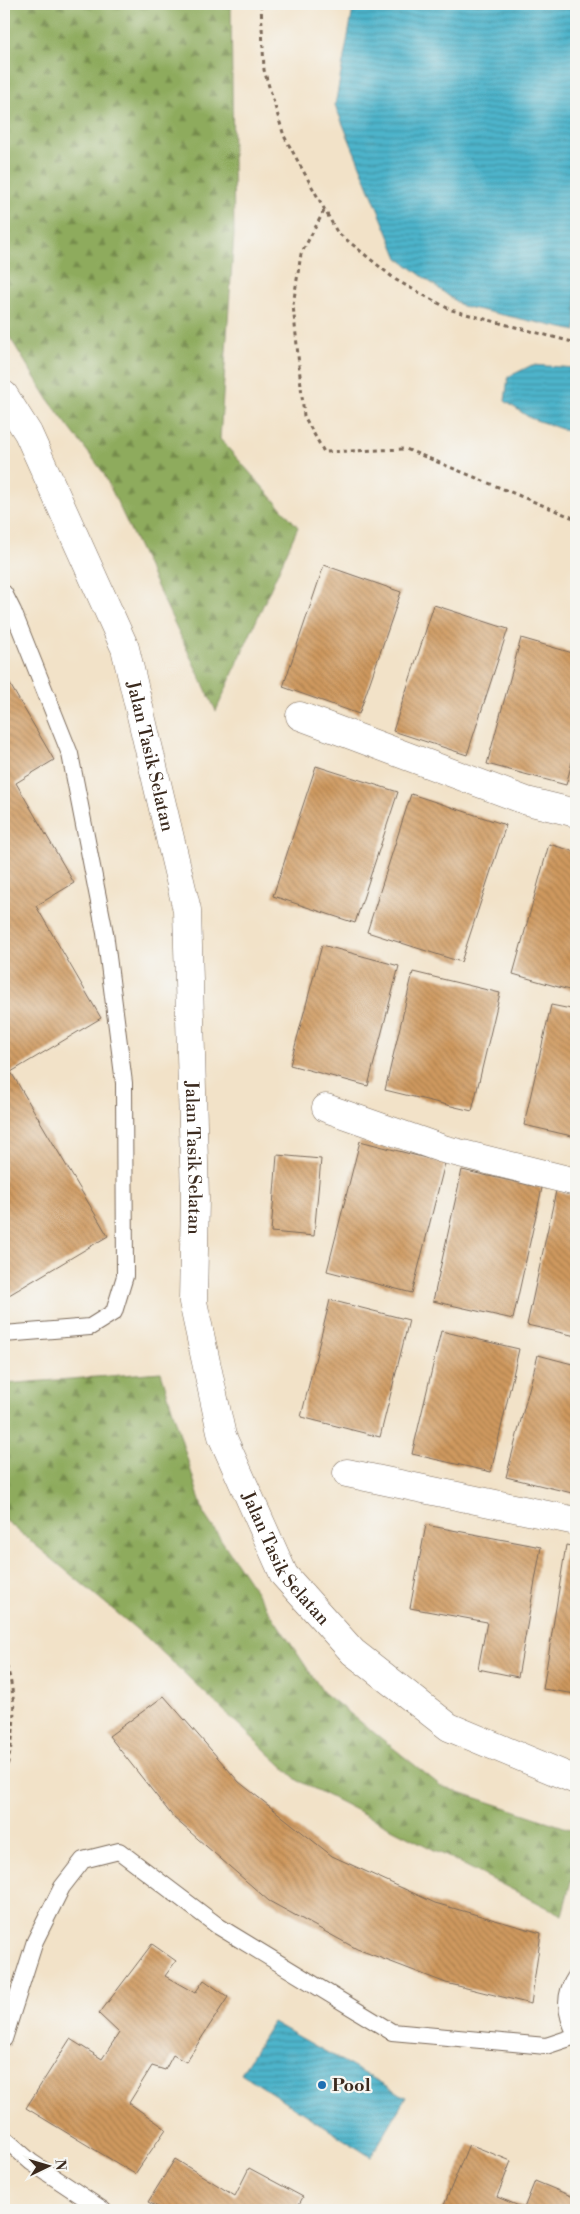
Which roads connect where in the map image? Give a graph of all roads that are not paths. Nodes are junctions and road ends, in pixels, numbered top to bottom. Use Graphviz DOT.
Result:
graph roads {
  1 [pos="4,395"];
  2 [pos="4,594"];
  3 [pos="300,716"];
  4 [pos="576,813"];
  5 [pos="326,1108"];
  6 [pos="576,1182"];
  7 [pos="4,1334"];
  8 [pos="347,1473"];
  9 [pos="576,1521"];
  10 [pos="576,1780"];
  11 [pos="576,1976"];
  12 [pos="576,2035"];
  13 [pos="4,2039"];
  14 [pos="4,2138"];
  15 [pos="103,2210"];
  1 -- 10 [label="street, Jalan Tasik Selatan"];
  2 -- 7 [label="lane"];
  3 -- 4 [label="street"];
  5 -- 6 [label="street"];
  8 -- 9 [label="street"];
  11 -- 12 [label="lane"];
  12 -- 13 [label="lane"];
  14 -- 15 [label="lane"];
}
